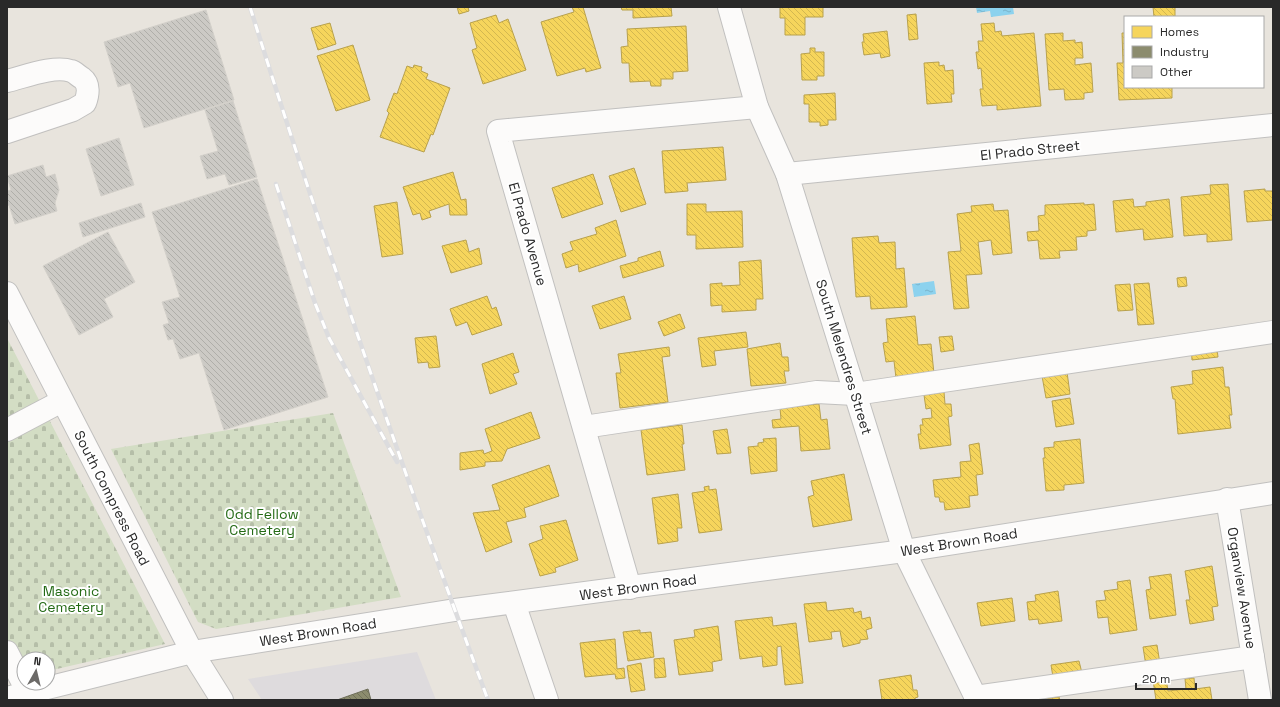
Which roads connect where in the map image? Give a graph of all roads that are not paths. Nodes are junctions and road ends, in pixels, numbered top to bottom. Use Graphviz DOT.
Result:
graph roads {
  1 [pos="729,7"];
  2 [pos="7,81"];
  3 [pos="757,107"];
  4 [pos="1273,125"];
  5 [pos="7,132"];
  6 [pos="787,174"];
  7 [pos="7,293"];
  8 [pos="1273,332"];
  9 [pos="855,394"];
  10 [pos="62,401"];
  11 [pos="584,428"];
  12 [pos="7,430"];
  13 [pos="1273,493"];
  14 [pos="1228,499"];
  15 [pos="904,551"];
  16 [pos="630,588"];
  17 [pos="514,603"];
  18 [pos="7,652"];
  19 [pos="192,652"];
  20 [pos="1253,656"];
  21 [pos="32,695"];
  22 [pos="976,698"];
  23 [pos="222,700"];
  24 [pos="547,700"];
  25 [pos="1260,700"];
  1 -- 3 [label="street, South Melendres Street"];
  2 -- 5 [label="street"];
  3 -- 6 [label="street, South Melendres Street"];
  3 -- 11 [label="street, El Prado Avenue"];
  4 -- 6 [label="street, El Prado Street"];
  6 -- 9 [label="street, South Melendres Street"];
  7 -- 10 [label="street, South Compress Road"];
  8 -- 9 [label="street"];
  9 -- 11 [label="street"];
  9 -- 15 [label="street, South Melendres Street"];
  10 -- 12 [label="street"];
  10 -- 19 [label="street, South Compress Road"];
  11 -- 16 [label="street, El Prado Avenue"];
  13 -- 14 [label="street, West Brown Road"];
  14 -- 15 [label="street, West Brown Road"];
  14 -- 20 [label="street, Organview Avenue"];
  15 -- 16 [label="street, West Brown Road"];
  15 -- 22 [label="street, South Melendres Street"];
  16 -- 17 [label="street, West Brown Road"];
  17 -- 19 [label="street, West Brown Road"];
  17 -- 24 [label="street"];
  18 -- 21 [label="street"];
  19 -- 21 [label="street, West Brown Road"];
  19 -- 23 [label="street, South Compress Road"];
  20 -- 22 [label="street"];
  20 -- 25 [label="street, Organview Avenue"];
}
